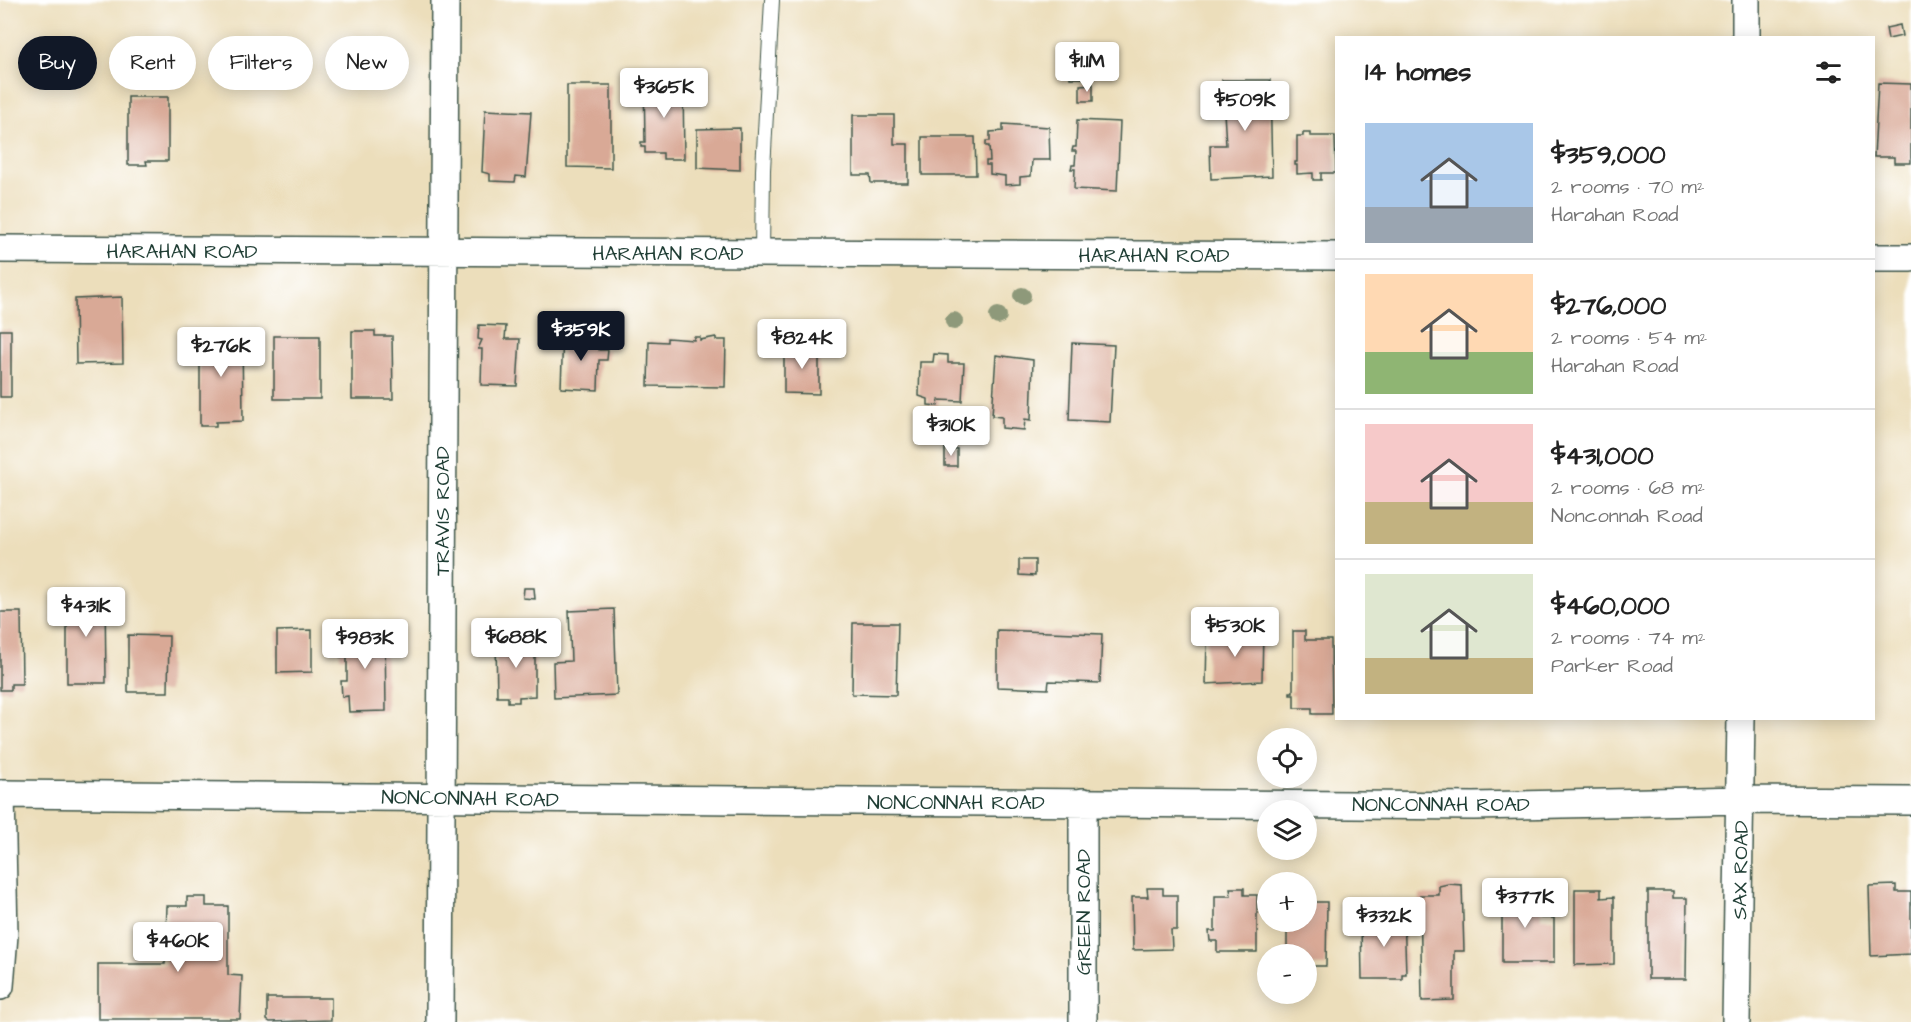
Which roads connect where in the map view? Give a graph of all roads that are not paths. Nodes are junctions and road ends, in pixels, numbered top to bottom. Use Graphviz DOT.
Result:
graph roads {
  1 [pos="445,0"];
  2 [pos="772,0"];
  3 [pos="1746,0"];
  4 [pos="1746,36"];
  5 [pos="0,249"];
  6 [pos="445,252"];
  7 [pos="762,254"];
  8 [pos="1335,256"];
  9 [pos="1875,258"];
  10 [pos="1911,258"];
  11 [pos="1742,720"];
  12 [pos="0,794"];
  13 [pos="441,798"];
  14 [pos="1741,801"];
  15 [pos="1911,801"];
  16 [pos="1083,802"];
  17 [pos="0,986"];
  18 [pos="440,1022"];
  19 [pos="1083,1022"];
  20 [pos="1736,1022"];
  1 -- 6 [label="street, TRAVIS ROAD"];
  2 -- 7 [label="lane"];
  3 -- 4 [label="street"];
  5 -- 6 [label="street, HARAHAN ROAD"];
  6 -- 7 [label="street, HARAHAN ROAD"];
  6 -- 13 [label="street, TRAVIS ROAD"];
  7 -- 8 [label="street, HARAHAN ROAD"];
  9 -- 10 [label="street"];
  11 -- 14 [label="street, SAX ROAD"];
  12 -- 13 [label="street, NONCONNAH ROAD"];
  12 -- 17 [label="street"];
  13 -- 16 [label="street, NONCONNAH ROAD"];
  13 -- 18 [label="street, TRAVIS ROAD"];
  14 -- 15 [label="street, NONCONNAH ROAD"];
  14 -- 16 [label="street, NONCONNAH ROAD"];
  14 -- 20 [label="street, SAX ROAD"];
  16 -- 19 [label="street, GREEN ROAD"];
}
